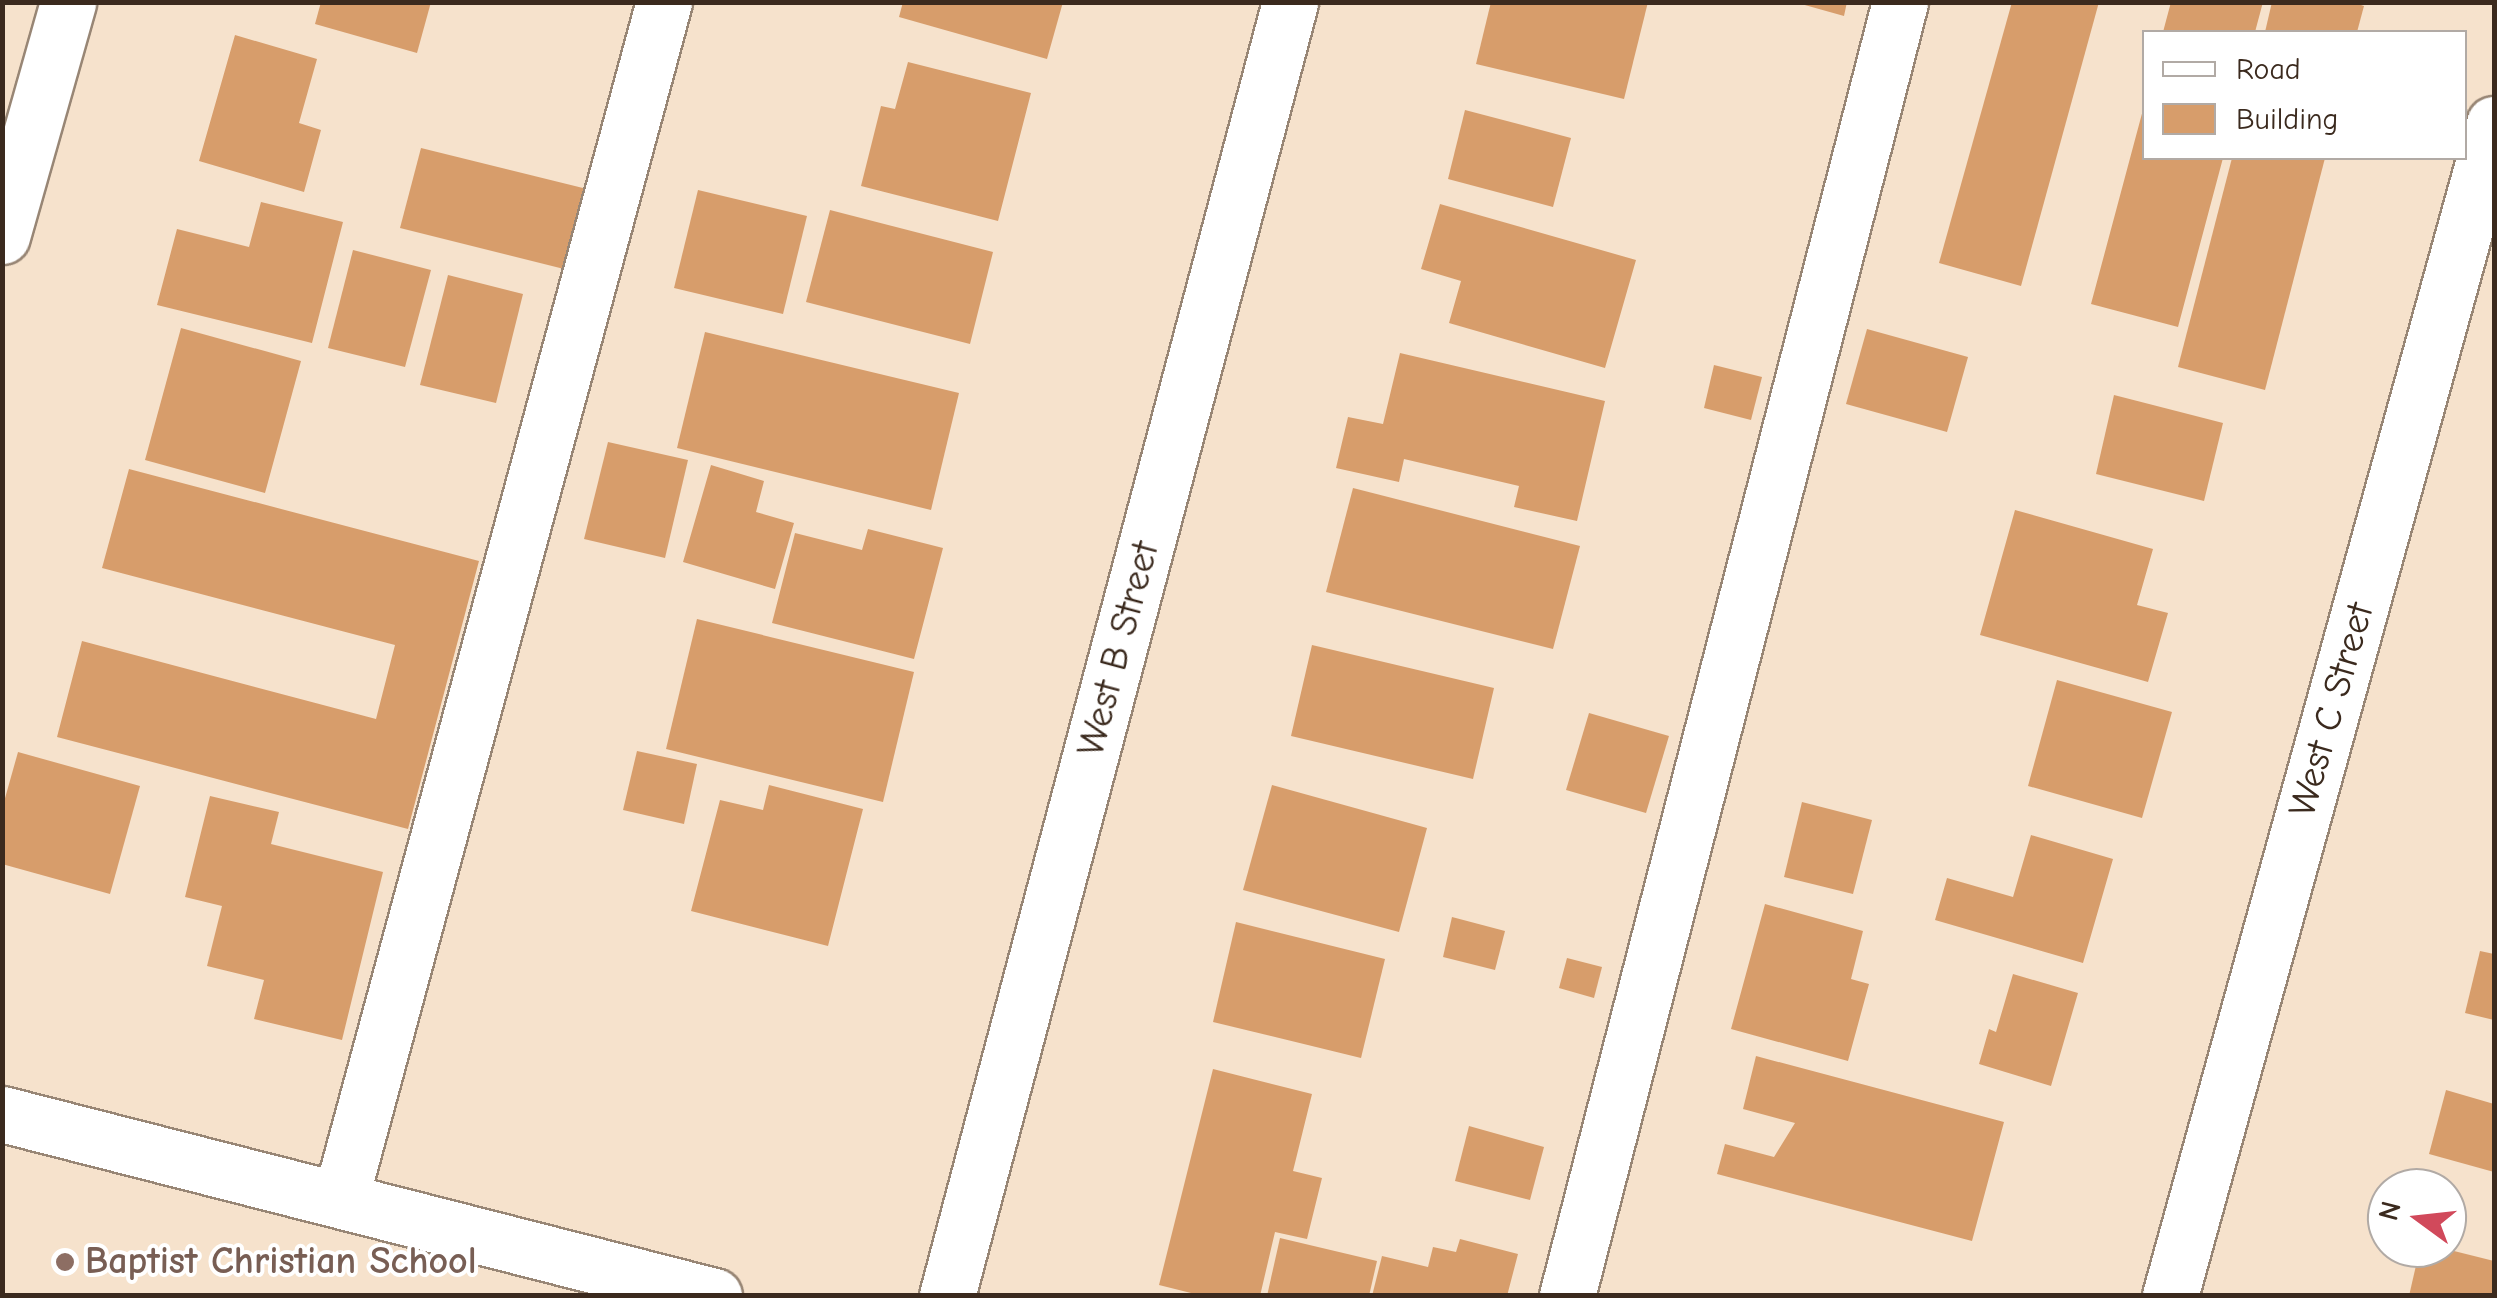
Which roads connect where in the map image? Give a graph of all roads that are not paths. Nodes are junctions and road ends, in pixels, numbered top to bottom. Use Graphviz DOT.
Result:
graph roads {
  1 [pos="68,2"];
  2 [pos="664,2"];
  3 [pos="1290,2"];
  4 [pos="1900,2"];
  5 [pos="2494,124"];
  6 [pos="2,236"];
  7 [pos="2,1114"];
  8 [pos="340,1200"];
  9 [pos="707,1295"];
  10 [pos="947,1296"];
  11 [pos="1567,1296"];
  12 [pos="2170,1296"];
  1 -- 6 [label="street"];
  2 -- 8 [label="street"];
  3 -- 10 [label="street, West B Street"];
  4 -- 11 [label="street"];
  5 -- 12 [label="street, West C Street"];
  7 -- 8 [label="street"];
  8 -- 9 [label="street"];
}
